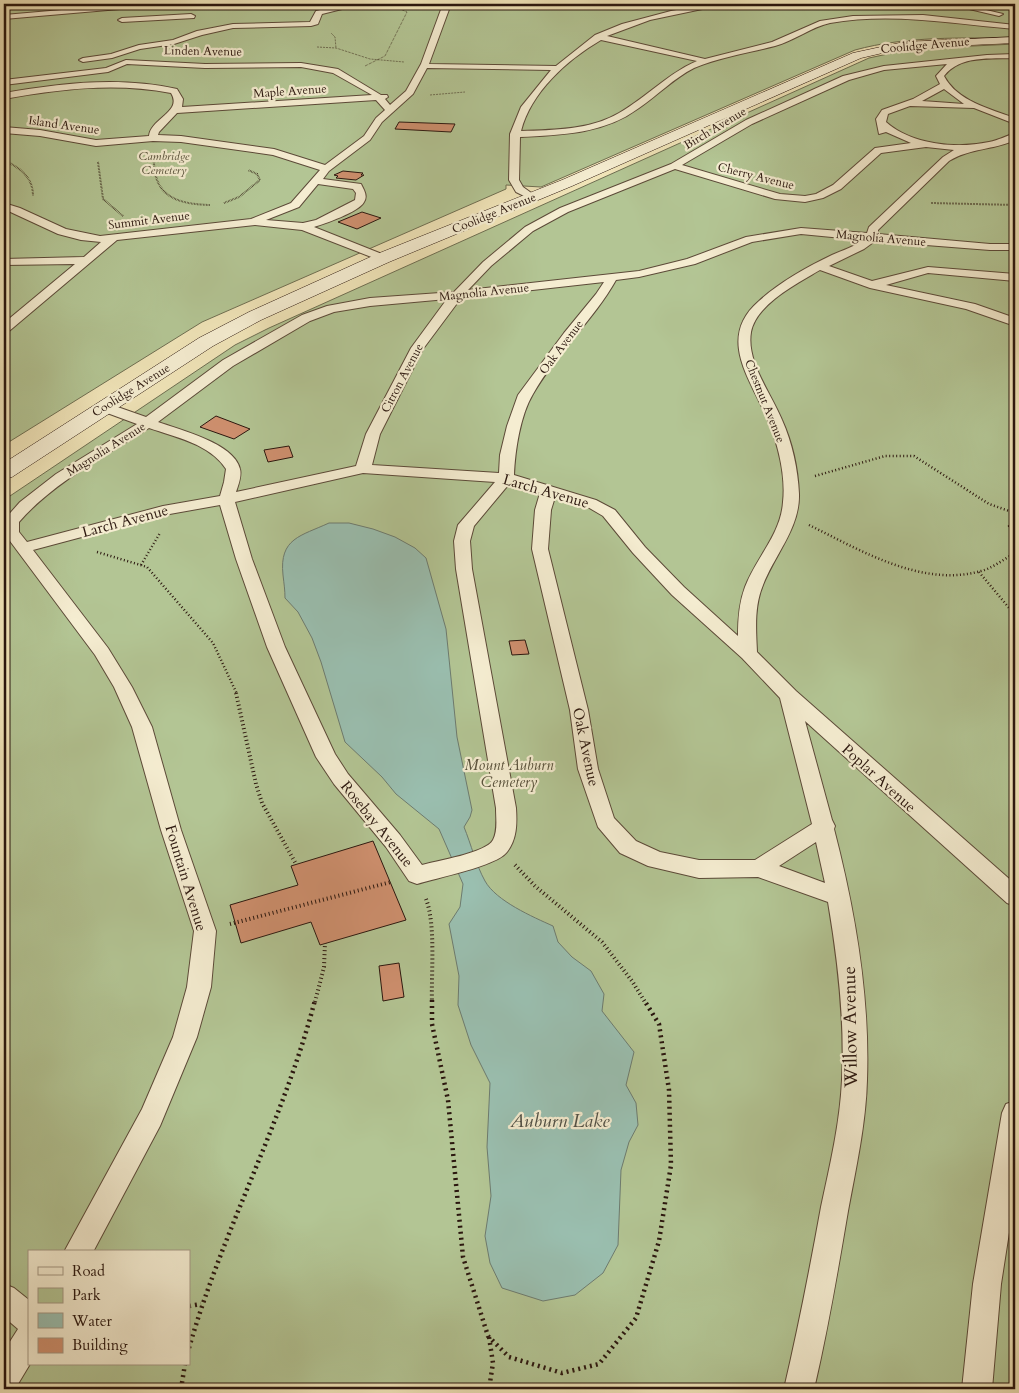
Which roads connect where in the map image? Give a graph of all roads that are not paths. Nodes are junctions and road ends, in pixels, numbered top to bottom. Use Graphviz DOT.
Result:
graph roads {
  1 [pos="32,4"];
  2 [pos="243,4"];
  3 [pos="358,4"];
  4 [pos="447,4"];
  5 [pos="722,4"];
  6 [pos="952,4"];
  7 [pos="208,5"];
  8 [pos="251,5"];
  9 [pos="4,6"];
  10 [pos="318,14"];
  11 [pos="904,16"];
  12 [pos="1009,16"];
  13 [pos="4,17"];
  14 [pos="122,20"];
  15 [pos="213,21"];
  16 [pos="958,21"];
  17 [pos="310,24"];
  18 [pos="233,26"];
  19 [pos="1015,27"];
  20 [pos="598,37"];
  21 [pos="1015,40"];
  22 [pos="174,42"];
  23 [pos="104,56"];
  24 [pos="1015,56"];
  25 [pos="964,59"];
  26 [pos="83,60"];
  27 [pos="705,61"];
  28 [pos="126,62"];
  29 [pos="424,65"];
  30 [pos="906,66"];
  31 [pos="557,68"];
  32 [pos="942,81"];
  33 [pos="4,82"];
  34 [pos="4,96"];
  35 [pos="406,96"];
  36 [pos="380,98"];
  37 [pos="906,105"];
  38 [pos="177,110"];
  39 [pos="389,110"];
  40 [pos="1000,115"];
  41 [pos="1015,122"];
  42 [pos="881,123"];
  43 [pos="1015,126"];
  44 [pos="4,130"];
  45 [pos="515,134"];
  46 [pos="1015,136"];
  47 [pos="153,138"];
  48 [pos="928,144"];
  49 [pos="994,145"];
  50 [pos="1015,145"];
  51 [pos="979,147"];
  52 [pos="878,150"];
  53 [pos="674,166"];
  54 [pos="326,169"];
  55 [pos="317,181"];
  56 [pos="532,198"];
  57 [pos="295,205"];
  58 [pos="4,206"];
  59 [pos="253,222"];
  60 [pos="300,226"];
  61 [pos="872,237"];
  62 [pos="112,240"];
  63 [pos="1015,247"];
  64 [pos="383,258"];
  65 [pos="86,260"];
  66 [pos="4,262"];
  67 [pos="820,266"];
  68 [pos="1015,277"];
  69 [pos="611,279"];
  70 [pos="872,284"];
  71 [pos="457,295"];
  72 [pos="1015,322"];
  73 [pos="4,329"];
  74 [pos="104,407"];
  75 [pos="149,422"];
  76 [pos="363,469"];
  77 [pos="4,472"];
  78 [pos="506,478"];
  79 [pos="549,490"];
  80 [pos="226,499"];
  81 [pos="12,521"];
  82 [pos="25,547"];
  83 [pos="748,654"];
  84 [pos="789,696"];
  85 [pos="825,826"];
  86 [pos="759,868"];
  87 [pos="838,897"];
  88 [pos="1015,897"];
  89 [pos="1015,1113"];
  90 [pos="79,1250"];
  91 [pos="4,1298"];
  92 [pos="28,1318"];
  93 [pos="28,1340"];
  94 [pos="4,1379"];
  95 [pos="799,1389"];
  96 [pos="977,1389"];
  1 -- 9 [label="street"];
  2 -- 7 [label="lane"];
  2 -- 8 [label="lane"];
  3 -- 10 [label="lane"];
  4 -- 29 [label="lane"];
  5 -- 20 [label="lane"];
  6 -- 12 [label="lane"];
  7 -- 13 [label="lane"];
  7 -- 14 [label="lane"];
  10 -- 17 [label="lane"];
  11 -- 16 [label="lane"];
  11 -- 16 [label="lane"];
  11 -- 27 [label="lane"];
  15 -- 18 [label="lane"];
  16 -- 19 [label="lane"];
  17 -- 18 [label="lane"];
  18 -- 22 [label="lane"];
  20 -- 27 [label="lane"];
  20 -- 31 [label="lane"];
  21 -- 56 [label="street, Coolidge Avenue"];
  22 -- 23 [label="lane"];
  23 -- 26 [label="lane"];
  23 -- 28 [label="lane"];
  24 -- 25 [label="lane, Birch Avenue"];
  25 -- 30 [label="lane, Birch Avenue"];
  25 -- 32 [label="lane"];
  27 -- 45 [label="lane"];
  28 -- 33 [label="lane, Linden Avenue"];
  28 -- 36 [label="lane, Linden Avenue"];
  29 -- 31 [label="lane"];
  29 -- 35 [label="lane"];
  30 -- 32 [label="lane"];
  30 -- 53 [label="lane, Birch Avenue"];
  31 -- 45 [label="lane"];
  32 -- 37 [label="lane"];
  32 -- 40 [label="lane"];
  34 -- 38 [label="lane"];
  35 -- 36 [label="lane, Maple Avenue"];
  35 -- 39 [label="lane"];
  36 -- 38 [label="lane, Maple Avenue"];
  36 -- 39 [label="lane, Linden Avenue"];
  37 -- 40 [label="lane"];
  37 -- 42 [label="lane"];
  38 -- 47 [label="lane"];
  39 -- 54 [label="lane"];
  40 -- 41 [label="lane"];
  40 -- 43 [label="lane"];
  42 -- 48 [label="lane"];
  42 -- 52 [label="lane"];
  44 -- 47 [label="lane, Island Avenue"];
  45 -- 56 [label="lane"];
  46 -- 49 [label="lane"];
  47 -- 54 [label="lane, Island Avenue"];
  48 -- 51 [label="lane"];
  48 -- 52 [label="lane"];
  49 -- 50 [label="lane"];
  49 -- 51 [label="lane"];
  51 -- 61 [label="lane"];
  52 -- 53 [label="lane, Cherry Avenue"];
  53 -- 71 [label="lane, Birch Avenue"];
  54 -- 55 [label="lane"];
  55 -- 57 [label="lane"];
  55 -- 60 [label="lane"];
  56 -- 64 [label="street, Coolidge Avenue"];
  57 -- 59 [label="lane"];
  57 -- 60 [label="lane"];
  58 -- 62 [label="lane, Summit Avenue"];
  59 -- 60 [label="lane"];
  59 -- 62 [label="lane, Summit Avenue"];
  60 -- 64 [label="lane"];
  61 -- 63 [label="lane, Magnolia Avenue"];
  61 -- 67 [label="lane, Chestnut Avenue"];
  61 -- 69 [label="lane, Magnolia Avenue"];
  62 -- 65 [label="lane"];
  64 -- 74 [label="street, Coolidge Avenue"];
  65 -- 66 [label="lane"];
  65 -- 73 [label="lane"];
  67 -- 70 [label="lane"];
  67 -- 83 [label="lane, Chestnut Avenue"];
  68 -- 70 [label="lane"];
  69 -- 71 [label="lane, Magnolia Avenue"];
  69 -- 78 [label="lane, Oak Avenue"];
  70 -- 72 [label="lane"];
  71 -- 75 [label="lane, Magnolia Avenue"];
  71 -- 76 [label="lane, Citron Avenue"];
  74 -- 75 [label="lane"];
  74 -- 77 [label="street, Coolidge Avenue"];
  75 -- 80 [label="lane"];
  75 -- 81 [label="lane, Magnolia Avenue"];
  76 -- 78 [label="lane, Larch Avenue"];
  76 -- 80 [label="lane, Larch Avenue"];
  78 -- 79 [label="lane, Larch Avenue"];
  78 -- 80 [label="lane, Rosebay Avenue"];
  79 -- 83 [label="lane, Larch Avenue"];
  79 -- 86 [label="lane, Oak Avenue"];
  80 -- 82 [label="lane, Larch Avenue"];
  81 -- 82 [label="lane, Fountain Avenue"];
  82 -- 90 [label="lane, Fountain Avenue"];
  83 -- 84 [label="lane, Poplar Avenue"];
  84 -- 85 [label="lane, Willow Avenue"];
  84 -- 88 [label="lane, Poplar Avenue"];
  85 -- 86 [label="lane"];
  85 -- 87 [label="lane, Willow Avenue"];
  86 -- 87 [label="lane"];
  87 -- 95 [label="lane, Willow Avenue"];
  89 -- 96 [label="lane"];
  91 -- 92 [label="lane"];
  93 -- 94 [label="lane"];
}
